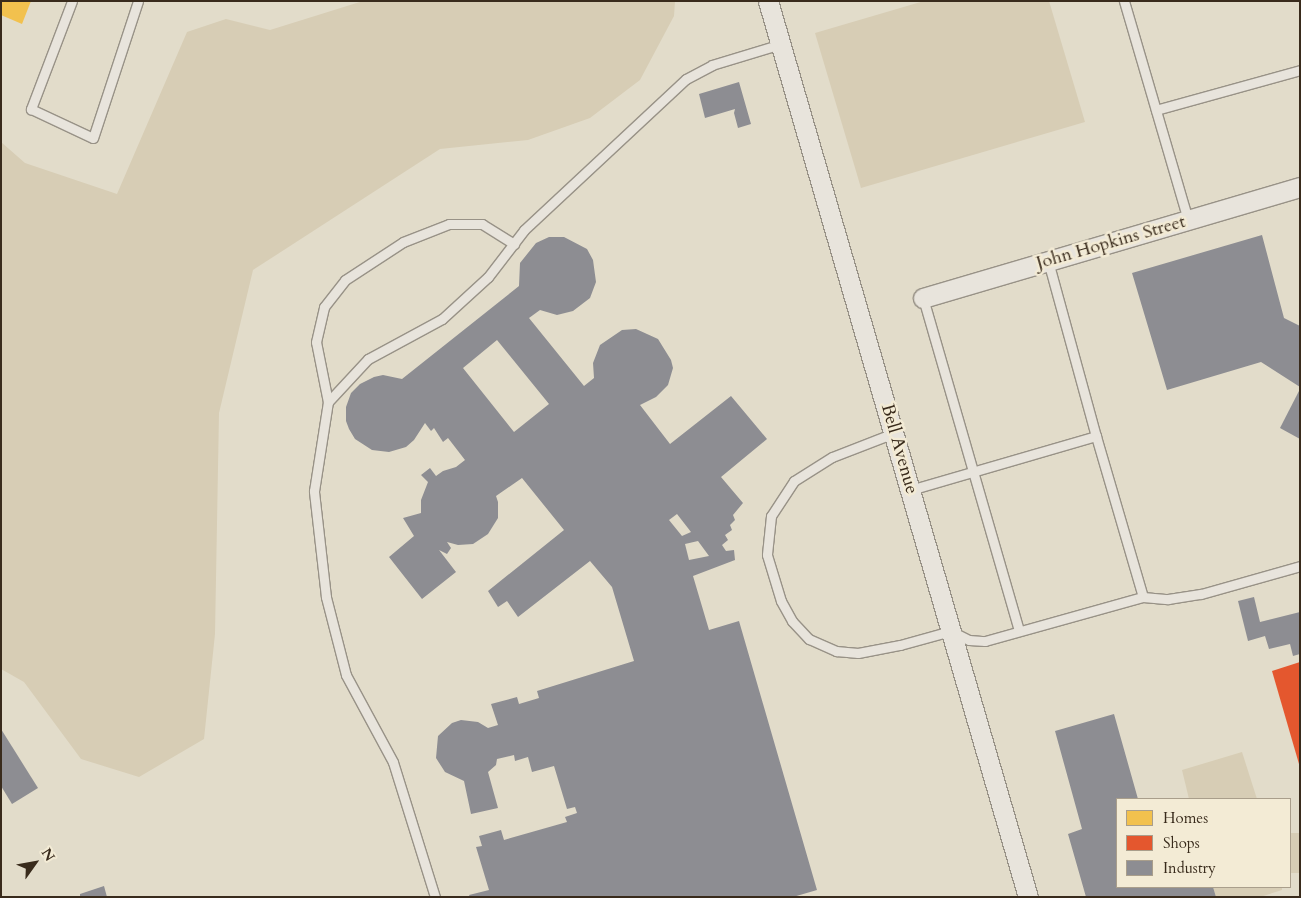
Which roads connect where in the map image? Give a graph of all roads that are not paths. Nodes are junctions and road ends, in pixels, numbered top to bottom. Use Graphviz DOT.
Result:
graph roads {
  1 [pos="72,1"];
  2 [pos="138,1"];
  3 [pos="768,1"];
  4 [pos="1124,1"];
  5 [pos="781,44"];
  6 [pos="1300,70"];
  7 [pos="1156,110"];
  8 [pos="1300,187"];
  9 [pos="1188,220"];
  10 [pos="514,244"];
  11 [pos="1048,261"];
  12 [pos="922,298"];
  13 [pos="328,402"];
  14 [pos="894,433"];
  15 [pos="1096,436"];
  16 [pos="972,472"];
  17 [pos="910,490"];
  18 [pos="1300,566"];
  19 [pos="1143,597"];
  20 [pos="1019,630"];
  21 [pos="951,631"];
  22 [pos="1023,896"];
  23 [pos="435,897"];
  1 -- 2 [label="lane"];
  3 -- 5 [label="street, Bell Avenue"];
  4 -- 7 [label="lane"];
  5 -- 10 [label="lane"];
  5 -- 14 [label="street, Bell Avenue"];
  6 -- 7 [label="lane"];
  7 -- 9 [label="lane"];
  8 -- 9 [label="street, John Hopkins Street"];
  9 -- 11 [label="street, John Hopkins Street"];
  10 -- 13 [label="lane"];
  10 -- 13 [label="lane"];
  11 -- 12 [label="street, John Hopkins Street"];
  11 -- 15 [label="lane"];
  12 -- 16 [label="lane"];
  13 -- 23 [label="lane"];
  14 -- 17 [label="street, Bell Avenue"];
  14 -- 21 [label="lane"];
  15 -- 16 [label="lane"];
  15 -- 19 [label="lane"];
  16 -- 17 [label="lane"];
  16 -- 20 [label="lane"];
  17 -- 21 [label="street, Bell Avenue"];
  18 -- 19 [label="lane"];
  19 -- 20 [label="lane"];
  20 -- 21 [label="lane"];
  21 -- 22 [label="street, Bell Avenue"];
}
